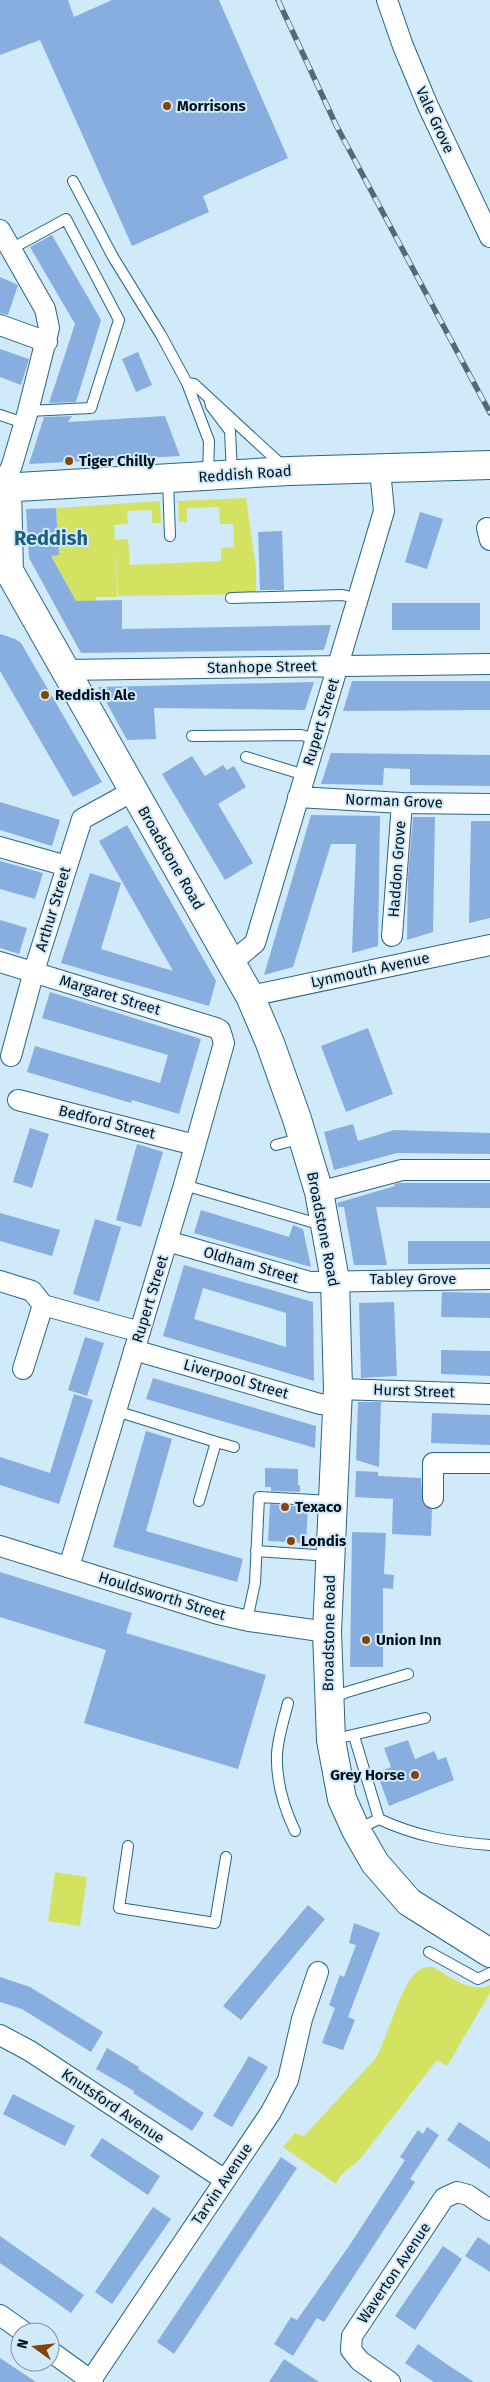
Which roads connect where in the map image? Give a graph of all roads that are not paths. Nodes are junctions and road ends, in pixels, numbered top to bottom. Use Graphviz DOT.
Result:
graph roads {
  1 [pos="387,0"];
  2 [pos="73,181"];
  3 [pos="490,237"];
  4 [pos="5,242"];
  5 [pos="0,325"];
  6 [pos="47,342"];
  7 [pos="186,383"];
  8 [pos="210,398"];
  9 [pos="0,415"];
  10 [pos="26,417"];
  11 [pos="489,465"];
  12 [pos="380,470"];
  13 [pos="289,471"];
  14 [pos="220,475"];
  15 [pos="168,480"];
  16 [pos="3,488"];
  17 [pos="170,536"];
  18 [pos="3,563"];
  19 [pos="231,598"];
  20 [pos="358,599"];
  21 [pos="490,664"];
  22 [pos="337,666"];
  23 [pos="64,670"];
  24 [pos="192,736"];
  25 [pos="316,739"];
  26 [pos="246,757"];
  27 [pos="305,775"];
  28 [pos="133,792"];
  29 [pos="298,797"];
  30 [pos="402,803"];
  31 [pos="490,804"];
  32 [pos="0,847"];
  33 [pos="67,866"];
  34 [pos="392,936"];
  35 [pos="490,945"];
  36 [pos="0,962"];
  37 [pos="231,962"];
  38 [pos="34,972"];
  39 [pos="250,996"];
  40 [pos="220,1030"];
  41 [pos="11,1056"];
  42 [pos="18,1100"];
  43 [pos="303,1138"];
  44 [pos="195,1145"];
  45 [pos="276,1145"];
  46 [pos="490,1170"];
  47 [pos="184,1185"];
  48 [pos="318,1192"];
  49 [pos="326,1226"];
  50 [pos="167,1241"];
  51 [pos="490,1279"];
  52 [pos="335,1280"];
  53 [pos="0,1281"];
  54 [pos="43,1305"];
  55 [pos="137,1341"];
  56 [pos="22,1369"];
  57 [pos="490,1394"];
  58 [pos="338,1397"];
  59 [pos="116,1411"];
  60 [pos="216,1442"];
  61 [pos="234,1447"];
  62 [pos="490,1463"];
  63 [pos="433,1498"];
  64 [pos="199,1501"];
  65 [pos="332,1501"];
  66 [pos="0,1546"];
  67 [pos="256,1551"];
  68 [pos="330,1556"];
  69 [pos="69,1567"];
  70 [pos="247,1620"];
  71 [pos="327,1632"];
  72 [pos="408,1674"];
  73 [pos="328,1700"];
  74 [pos="288,1703"];
  75 [pos="425,1718"];
  76 [pos="342,1738"];
  77 [pos="367,1824"];
  78 [pos="295,1831"];
  79 [pos="128,1846"];
  80 [pos="490,1846"];
  81 [pos="226,1857"];
  82 [pos="429,1952"];
  83 [pos="490,1953"];
  84 [pos="318,1972"];
  85 [pos="490,1973"];
  86 [pos="0,2035"];
  87 [pos="225,2180"];
  88 [pos="490,2210"];
  89 [pos="60,2358"];
  90 [pos="92,2381"];
  91 [pos="390,2382"];
  1 -- 3 [label="street, Vale Grove"];
  2 -- 7 [label="lane"];
  4 -- 6 [label="street"];
  4 -- 10 [label="lane"];
  5 -- 6 [label="street"];
  6 -- 10 [label="street"];
  7 -- 8 [label="lane"];
  7 -- 14 [label="lane"];
  8 -- 13 [label="lane"];
  8 -- 14 [label="lane"];
  9 -- 10 [label="lane"];
  10 -- 16 [label="street"];
  11 -- 12 [label="main road, Reddish Road"];
  12 -- 13 [label="main road, Reddish Road"];
  12 -- 20 [label="street, Rupert Street"];
  13 -- 14 [label="main road, Reddish Road"];
  14 -- 15 [label="main road, Reddish Road"];
  15 -- 16 [label="main road, Reddish Road"];
  15 -- 17 [label="lane"];
  16 -- 18 [label="main road, Broadstone Road"];
  18 -- 23 [label="main road, Broadstone Road"];
  19 -- 20 [label="lane"];
  20 -- 22 [label="street, Rupert Street"];
  21 -- 22 [label="street, Stanhope Street"];
  22 -- 23 [label="street, Stanhope Street"];
  22 -- 25 [label="street, Rupert Street"];
  23 -- 28 [label="main road, Broadstone Road"];
  24 -- 25 [label="lane"];
  25 -- 27 [label="street, Rupert Street"];
  26 -- 27 [label="lane"];
  27 -- 29 [label="street, Rupert Street"];
  28 -- 33 [label="street, Arthur Street"];
  28 -- 37 [label="main road, Broadstone Road"];
  29 -- 30 [label="street, Norman Grove"];
  29 -- 37 [label="street, Rupert Street"];
  30 -- 31 [label="street, Norman Grove"];
  30 -- 34 [label="street, Haddon Grove"];
  32 -- 33 [label="street"];
  33 -- 38 [label="street, Arthur Street"];
  35 -- 39 [label="street, Lynmouth Avenue"];
  36 -- 38 [label="street, Margaret Street"];
  37 -- 39 [label="main road, Broadstone Road"];
  38 -- 40 [label="street, Margaret Street"];
  38 -- 41 [label="street, Arthur Street"];
  39 -- 43 [label="main road, Broadstone Road"];
  40 -- 44 [label="street, Rupert Street"];
  42 -- 44 [label="street, Bedford Street"];
  43 -- 45 [label="lane"];
  43 -- 48 [label="main road, Broadstone Road"];
  44 -- 47 [label="street, Rupert Street"];
  46 -- 48 [label="street"];
  47 -- 49 [label="lane"];
  47 -- 50 [label="street, Rupert Street"];
  48 -- 49 [label="main road, Broadstone Road"];
  49 -- 52 [label="main road, Broadstone Road"];
  50 -- 52 [label="street, Oldham Street"];
  50 -- 55 [label="street, Rupert Street"];
  51 -- 52 [label="street, Tabley Grove"];
  52 -- 58 [label="main road, Broadstone Road"];
  53 -- 54 [label="street"];
  54 -- 55 [label="street, Liverpool Street"];
  54 -- 56 [label="street"];
  55 -- 58 [label="street, Liverpool Street"];
  55 -- 59 [label="street, Rupert Street"];
  57 -- 58 [label="street, Hurst Street"];
  58 -- 65 [label="main road, Broadstone Road"];
  59 -- 60 [label="lane"];
  59 -- 69 [label="street, Rupert Street"];
  60 -- 61 [label="lane"];
  60 -- 64 [label="lane"];
  62 -- 63 [label="street"];
  65 -- 67 [label="lane"];
  65 -- 68 [label="main road, Broadstone Road"];
  66 -- 69 [label="street, Houldsworth Street"];
  67 -- 68 [label="lane"];
  67 -- 70 [label="lane"];
  68 -- 71 [label="main road, Broadstone Road"];
  69 -- 70 [label="street, Houldsworth Street"];
  70 -- 71 [label="street, Houldsworth Street"];
  71 -- 73 [label="main road, Broadstone Road"];
  72 -- 73 [label="lane"];
  73 -- 76 [label="main road, Broadstone Road"];
  74 -- 78 [label="lane"];
  75 -- 76 [label="lane"];
  76 -- 77 [label="main road, Broadstone Road"];
  77 -- 80 [label="lane"];
  77 -- 83 [label="main road, Broadstone Road"];
  79 -- 81 [label="lane"];
  82 -- 85 [label="lane"];
  84 -- 87 [label="street, Tarvin Avenue"];
  86 -- 87 [label="street, Knutsford Avenue"];
  87 -- 90 [label="street, Tarvin Avenue"];
  88 -- 91 [label="street, Waverton Avenue"];
  89 -- 90 [label="street"];
}
